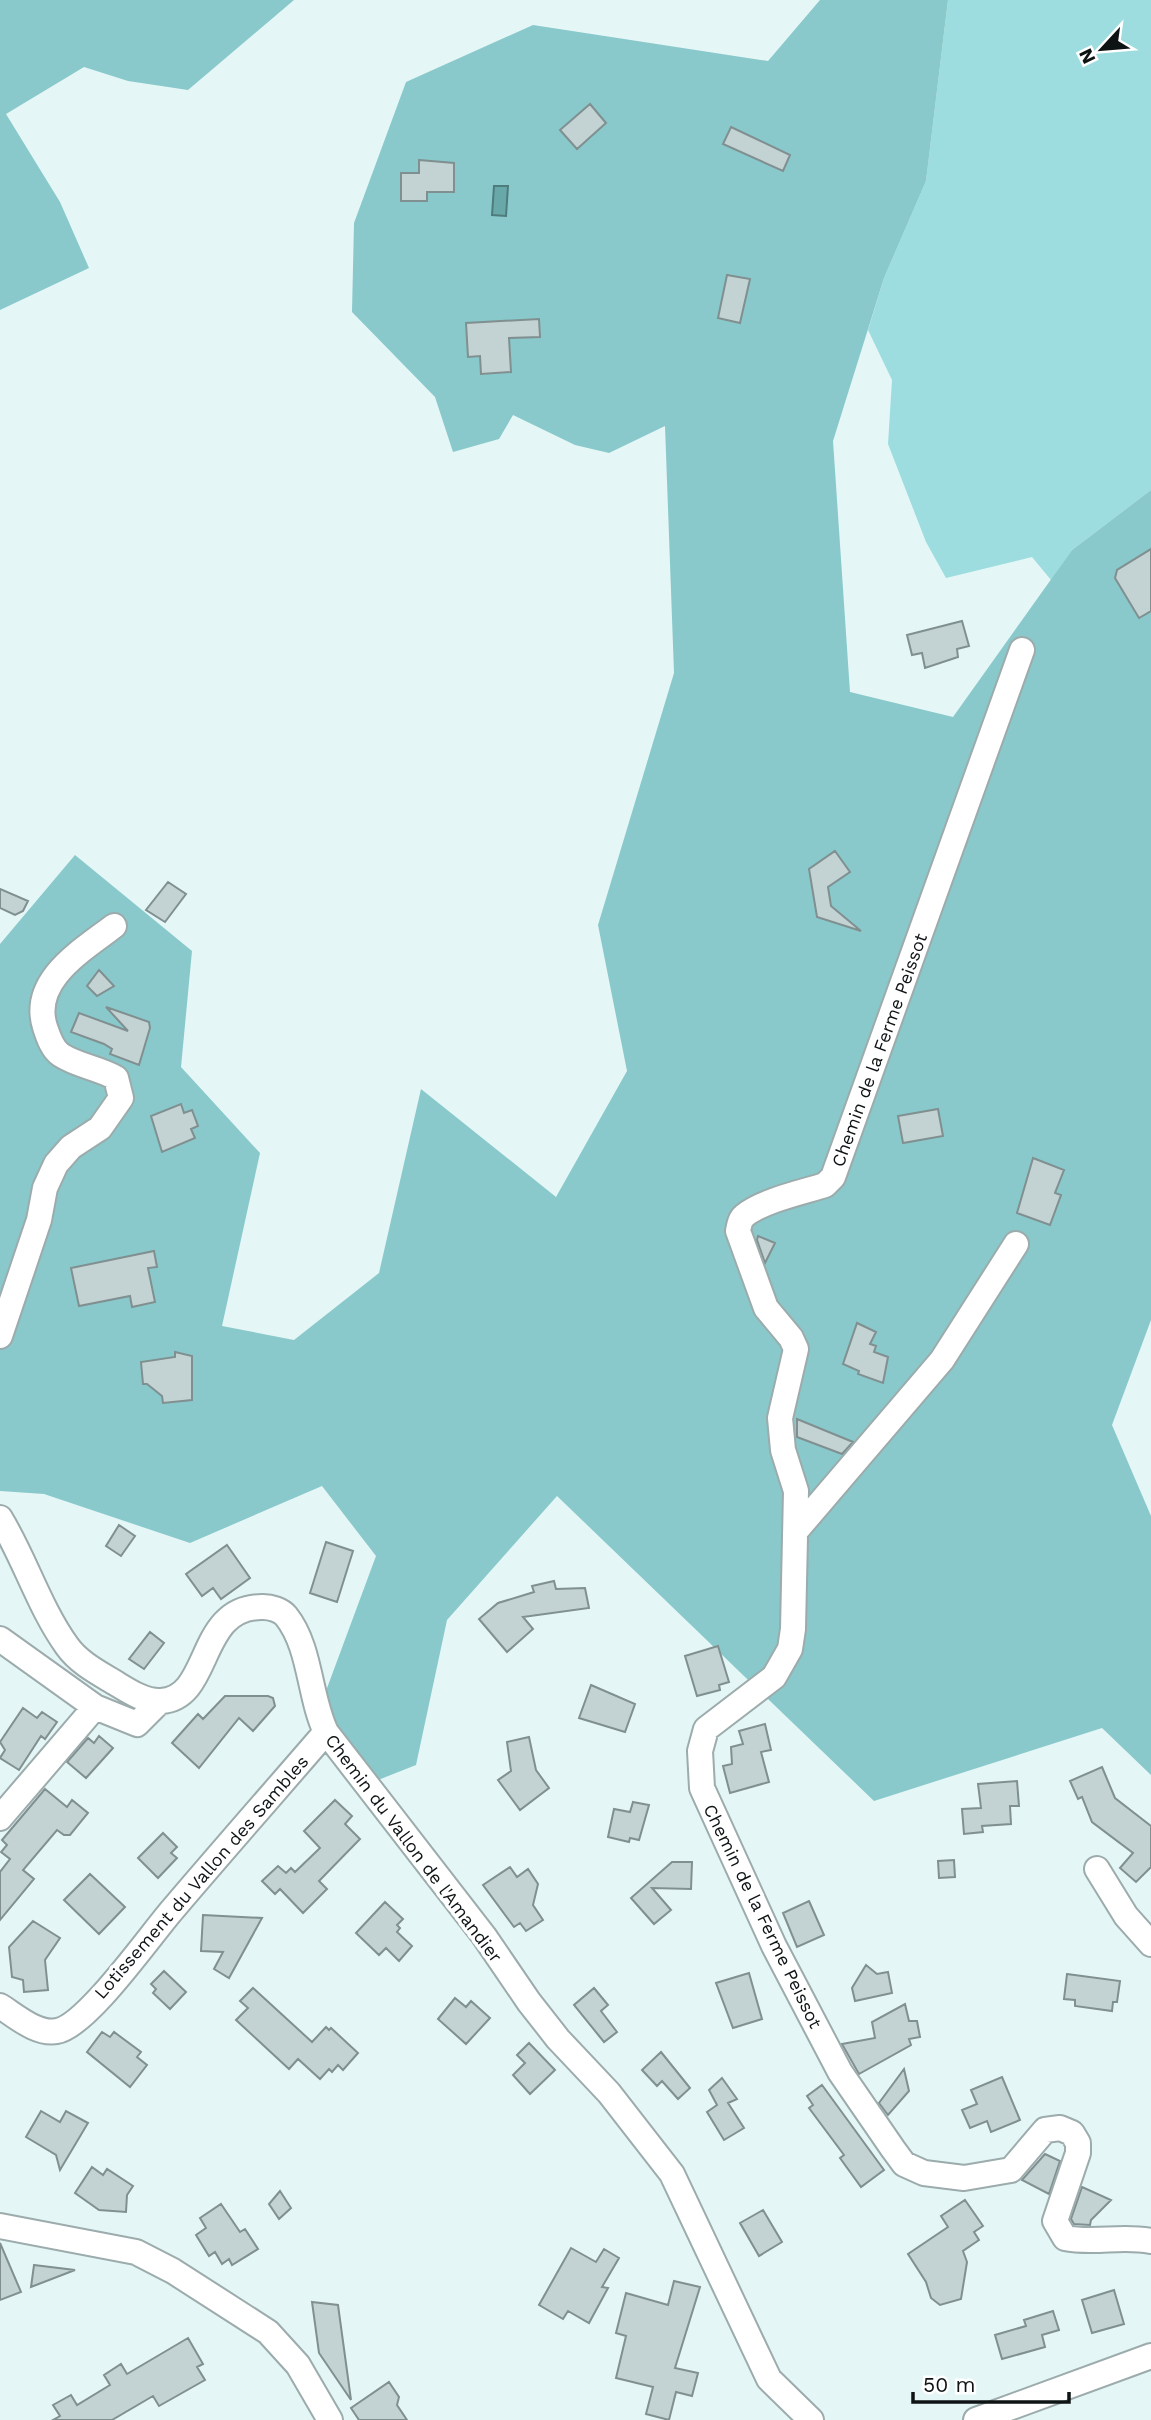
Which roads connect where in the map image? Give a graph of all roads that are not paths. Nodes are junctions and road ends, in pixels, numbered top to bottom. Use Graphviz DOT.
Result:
graph roads {
  1 [pos="1022,650"];
  2 [pos="114,926"];
  3 [pos="1016,1244"];
  4 [pos="0,1336"];
  5 [pos="0,1518"];
  6 [pos="795,1532"];
  7 [pos="0,1639"];
  8 [pos="159,1702"];
  9 [pos="95,1707"];
  10 [pos="326,1732"];
  11 [pos="0,1818"];
  12 [pos="1097,1869"];
  13 [pos="1151,1944"];
  14 [pos="0,2006"];
  15 [pos="0,2226"];
  16 [pos="1151,2241"];
  17 [pos="1151,2356"];
  18 [pos="330,2420"];
  19 [pos="811,2420"];
  20 [pos="976,2420"];
  1 -- 6 [label="street, Chemin de la Ferme Peissot"];
  2 -- 4 [label="street"];
  3 -- 6 [label="street"];
  5 -- 8 [label="street"];
  6 -- 16 [label="street, Chemin de la Ferme Peissot"];
  7 -- 9 [label="street"];
  8 -- 9 [label="street"];
  8 -- 10 [label="street, Chemin du Vallon de l'Amandier"];
  9 -- 11 [label="street"];
  10 -- 14 [label="street, Lotissement du Vallon des Sambles"];
  10 -- 19 [label="street, Chemin du Vallon de l'Amandier"];
  12 -- 13 [label="street"];
  15 -- 18 [label="street"];
  17 -- 20 [label="street"];
}
